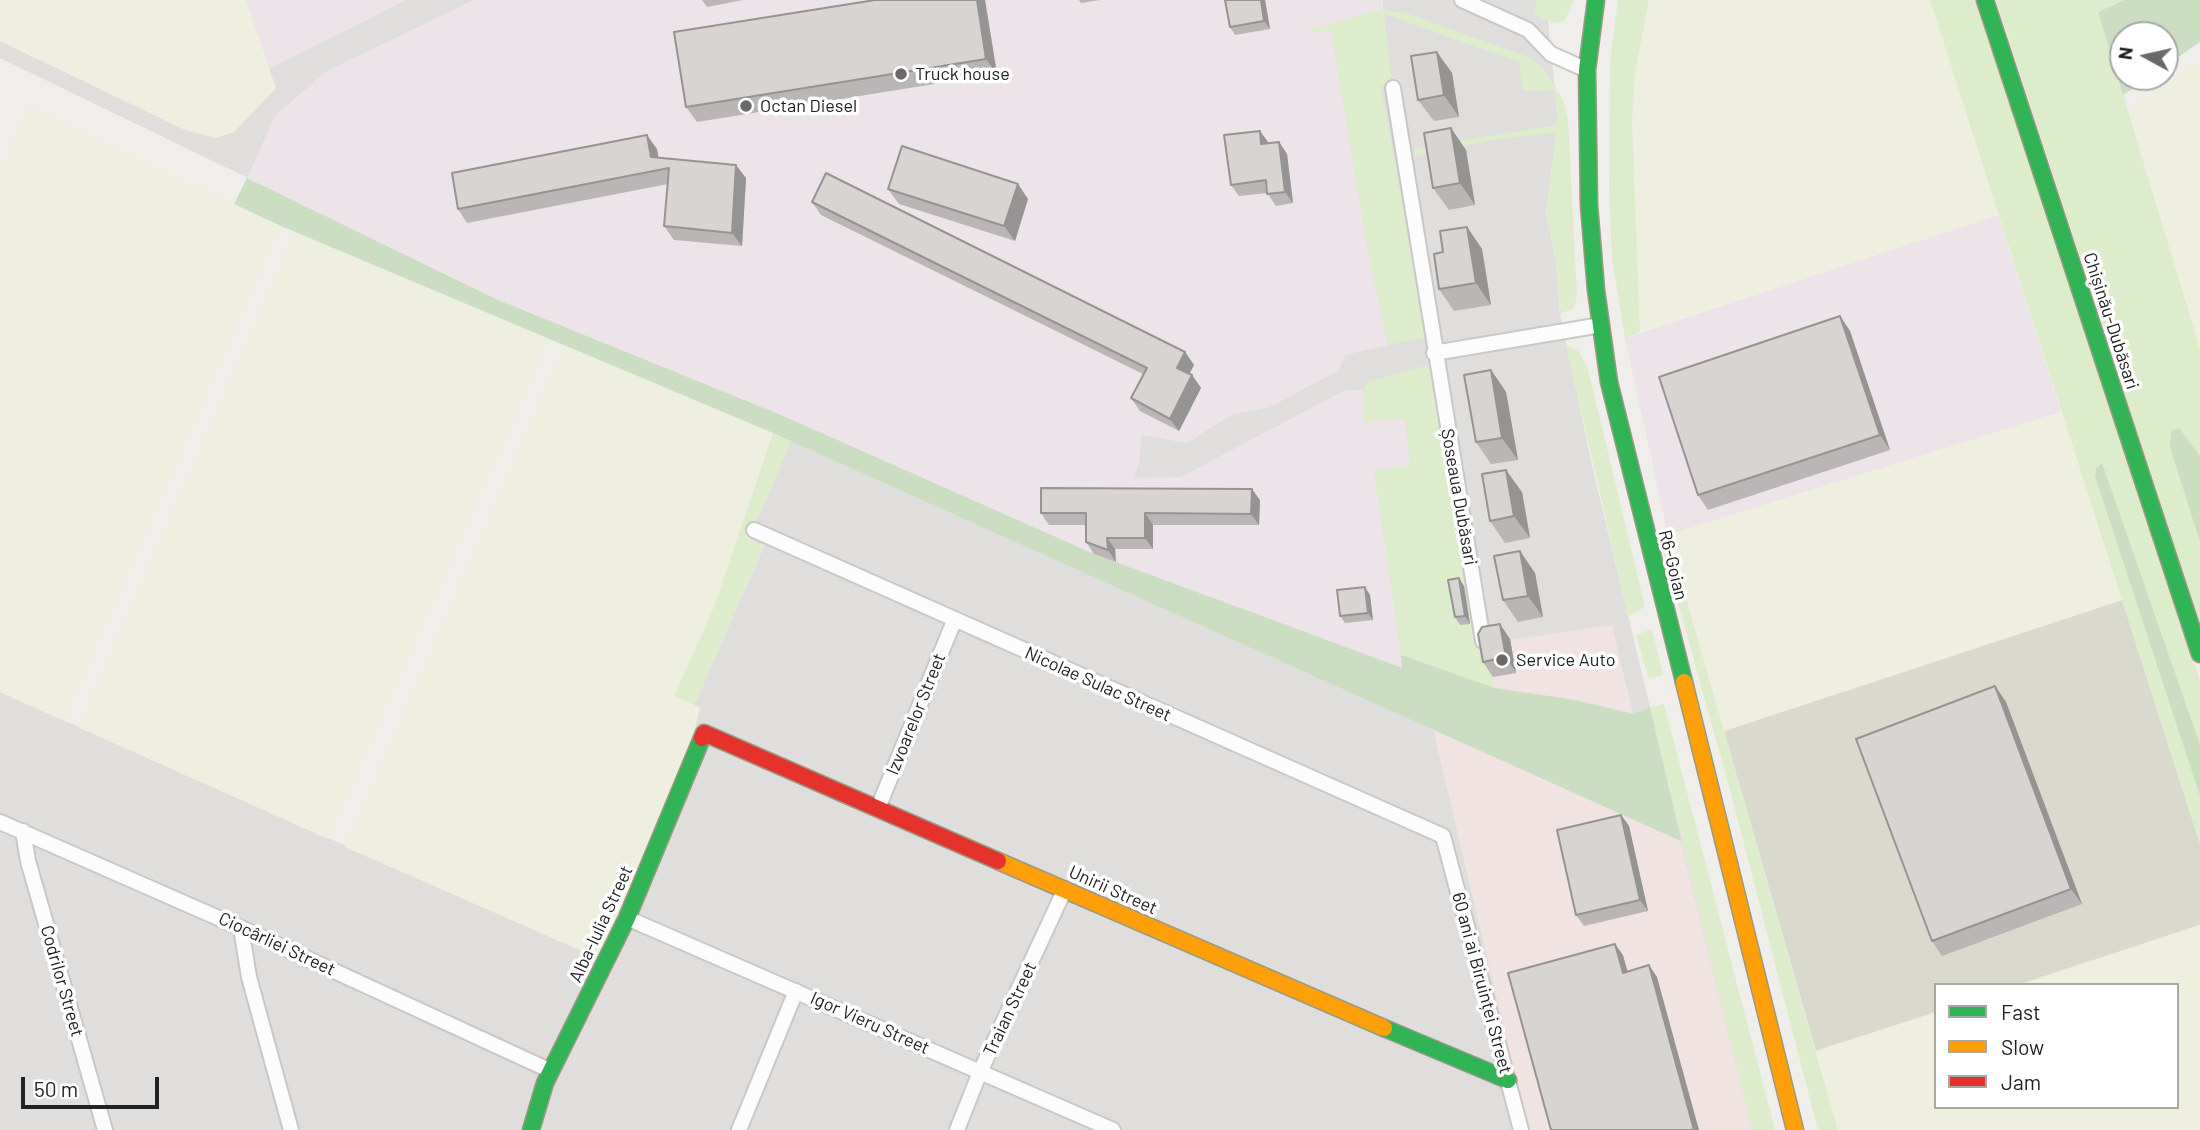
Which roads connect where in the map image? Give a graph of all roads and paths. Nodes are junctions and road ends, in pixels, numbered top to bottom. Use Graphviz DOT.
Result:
graph roads {
  1 [pos="1462,0"];
  2 [pos="1596,0"];
  3 [pos="1985,0"];
  4 [pos="1587,70"];
  5 [pos="1393,88"];
  6 [pos="1601,326"];
  7 [pos="1434,353"];
  8 [pos="754,530"];
  9 [pos="954,621"];
  10 [pos="1483,641"];
  11 [pos="2200,654"];
  12 [pos="704,733"];
  13 [pos="878,808"];
  14 [pos="0,821"];
  15 [pos="23,831"];
  16 [pos="1443,836"];
  17 [pos="1065,889"];
  18 [pos="627,918"];
  19 [pos="241,928"];
  20 [pos="796,990"];
  21 [pos="551,1071"];
  22 [pos="981,1072"];
  23 [pos="1508,1080"];
  24 [pos="105,1130"];
  25 [pos="291,1130"];
  26 [pos="531,1130"];
  27 [pos="739,1130"];
  28 [pos="957,1130"];
  29 [pos="1113,1130"];
  30 [pos="1521,1130"];
  31 [pos="1795,1130"];
  1 -- 4 [label="street"];
  2 -- 4 [label="main road, R6-Goian"];
  3 -- 11 [label="main road, Chișinău-Dubăsari"];
  4 -- 6 [label="main road, R6-Goian"];
  5 -- 7 [label="street, Șoseaua Dubăsari"];
  6 -- 7 [label="street"];
  6 -- 31 [label="main road, R6-Goian"];
  7 -- 10 [label="street, Șoseaua Dubăsari"];
  8 -- 9 [label="street, Nicolae Sulac Street"];
  9 -- 13 [label="street, Izvoarelor Street"];
  9 -- 16 [label="street, Nicolae Sulac Street"];
  12 -- 13 [label="main road, Unirii Street"];
  12 -- 18 [label="main road, Alba-Iulia Street"];
  13 -- 17 [label="main road, Unirii Street"];
  14 -- 15 [label="street, Ciocârliei Street"];
  15 -- 19 [label="street, Ciocârliei Street"];
  15 -- 24 [label="street, Codrilor Street"];
  16 -- 23 [label="street, 60 ani ai Biruinței Street"];
  17 -- 22 [label="street, Traian Street"];
  17 -- 23 [label="main road, Unirii Street"];
  18 -- 20 [label="street, Igor Vieru Street"];
  18 -- 21 [label="main road, Alba-Iulia Street"];
  19 -- 21 [label="street, Ciocârliei Street"];
  19 -- 25 [label="street"];
  20 -- 22 [label="street, Igor Vieru Street"];
  20 -- 27 [label="street"];
  21 -- 26 [label="main road, Alba-Iulia Street"];
  22 -- 28 [label="street, Traian Street"];
  22 -- 29 [label="street, Igor Vieru Street"];
  23 -- 30 [label="street, 60 ani ai Biruinței Street"];
}
